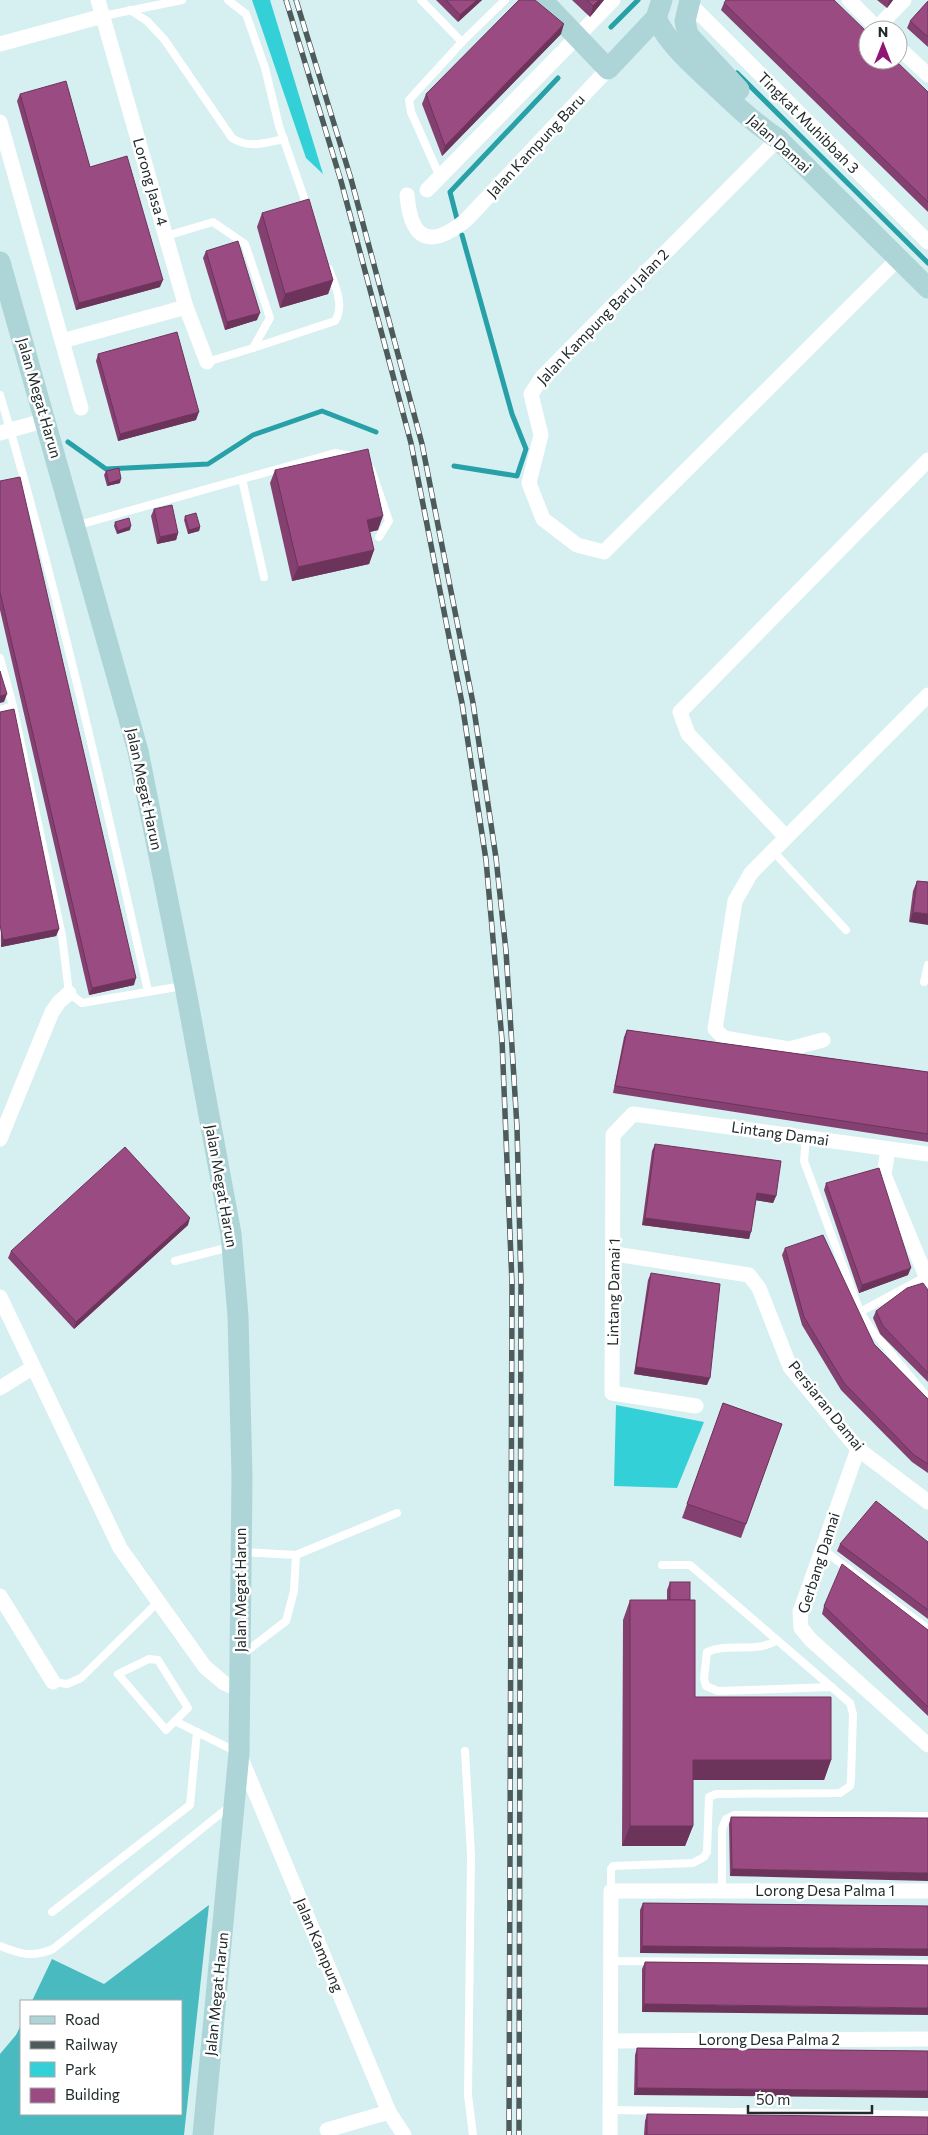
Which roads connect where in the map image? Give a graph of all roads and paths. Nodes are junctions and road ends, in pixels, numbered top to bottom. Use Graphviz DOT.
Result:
graph roads {
  1 [pos="98,0"];
  2 [pos="182,0"];
  3 [pos="228,0"];
  4 [pos="421,0"];
  5 [pos="505,0"];
  6 [pos="542,0"];
  7 [pos="613,0"];
  8 [pos="849,0"];
  9 [pos="904,0"];
  10 [pos="689,2"];
  11 [pos="659,9"];
  12 [pos="130,10"];
  13 [pos="103,16"];
  14 [pos="869,20"];
  15 [pos="886,20"];
  16 [pos="578,37"];
  17 [pos="462,42"];
  18 [pos="0,44"];
  19 [pos="908,56"];
  20 [pos="608,69"];
  21 [pos="928,75"];
  22 [pos="0,122"];
  23 [pos="284,139"];
  24 [pos="778,139"];
  25 [pos="6,164"];
  26 [pos="440,177"];
  27 [pos="427,190"];
  28 [pos="407,196"];
  29 [pos="312,220"];
  30 [pos="166,236"];
  31 [pos="928,242"];
  32 [pos="898,259"];
  33 [pos="0,262"];
  34 [pos="328,264"];
  35 [pos="928,288"];
  36 [pos="186,307"];
  37 [pos="62,341"];
  38 [pos="253,348"];
  39 [pos="207,362"];
  40 [pos="0,395"];
  41 [pos="81,408"];
  42 [pos="46,420"];
  43 [pos="5,431"];
  44 [pos="361,460"];
  45 [pos="928,460"];
  46 [pos="369,463"];
  47 [pos="242,479"];
  48 [pos="76,526"];
  49 [pos="379,537"];
  50 [pos="264,576"];
  51 [pos="0,658"];
  52 [pos="928,694"];
  53 [pos="13,706"];
  54 [pos="0,710"];
  55 [pos="786,837"];
  56 [pos="774,851"];
  57 [pos="846,930"];
  58 [pos="928,965"];
  59 [pos="924,982"];
  60 [pos="185,986"];
  61 [pos="148,991"];
  62 [pos="70,993"];
  63 [pos="823,1040"];
  64 [pos="632,1114"];
  65 [pos="806,1138"];
  66 [pos="0,1139"];
  67 [pos="888,1149"];
  68 [pos="928,1154"];
  69 [pos="232,1247"];
  70 [pos="614,1254"];
  71 [pos="174,1261"];
  72 [pos="926,1279"];
  73 [pos="0,1297"];
  74 [pos="860,1312"];
  75 [pos="32,1368"];
  76 [pos="0,1388"];
  77 [pos="928,1398"];
  78 [pos="696,1406"];
  79 [pos="858,1449"];
  80 [pos="928,1502"];
  81 [pos="397,1513"];
  82 [pos="822,1549"];
  83 [pos="241,1552"];
  84 [pos="296,1555"];
  85 [pos="662,1565"];
  86 [pos="0,1596"];
  87 [pos="158,1602"];
  88 [pos="928,1629"];
  89 [pos="777,1640"];
  90 [pos="241,1655"];
  91 [pos="53,1682"];
  92 [pos="832,1687"];
  93 [pos="240,1690"];
  94 [pos="175,1721"];
  95 [pos="197,1732"];
  96 [pos="928,1744"];
  97 [pos="465,1751"];
  98 [pos="239,1753"];
  99 [pos="234,1802"];
  100 [pos="928,1816"];
  101 [pos="611,1891"];
  102 [pos="722,1891"];
  103 [pos="928,1891"];
  104 [pos="52,1912"];
  105 [pos="0,1946"];
  106 [pos="611,1961"];
  107 [pos="928,1964"];
  108 [pos="928,2039"];
  109 [pos="611,2040"];
  110 [pos="610,2110"];
  111 [pos="389,2112"];
  112 [pos="928,2115"];
  113 [pos="328,2130"];
  114 [pos="203,2135"];
  115 [pos="404,2135"];
  116 [pos="473,2135"];
  117 [pos="610,2135"];
  1 -- 13 [label="street, Lorong Jasa 4"];
  2 -- 12 [label="lane"];
  3 -- 23 [label="lane"];
  4 -- 17 [label="lane"];
  5 -- 17 [label="lane"];
  6 -- 16 [label="street"];
  7 -- 16 [label="street"];
  8 -- 14 [label="street"];
  9 -- 15 [label="street"];
  10 -- 24 [label="street"];
  10 -- 31 [label="street, Tingkat Muhibbah 3"];
  11 -- 20 [label="street, Jalan Kampung Baru"];
  11 -- 24 [label="street, Jalan Damai"];
  12 -- 13 [label="lane"];
  12 -- 23 [label="lane"];
  13 -- 18 [label="street"];
  13 -- 30 [label="street, Lorong Jasa 4"];
  16 -- 20 [label="street"];
  16 -- 26 [label="street"];
  17 -- 26 [label="lane"];
  19 -- 21 [label="street"];
  20 -- 28 [label="street, Jalan Kampung Baru"];
  22 -- 25 [label="street"];
  23 -- 29 [label="lane"];
  24 -- 32 [label="street, Jalan Damai"];
  24 -- 32 [label="street, Jalan Kampung Baru Jalan 2"];
  25 -- 37 [label="street"];
  26 -- 27 [label="street"];
  30 -- 36 [label="street, Lorong Jasa 4"];
  30 -- 38 [label="lane"];
  32 -- 35 [label="street, Jalan Damai"];
  33 -- 42 [label="street, Jalan Megat Harun"];
  34 -- 38 [label="lane"];
  36 -- 37 [label="street"];
  36 -- 39 [label="street, Lorong Jasa 4"];
  37 -- 41 [label="street"];
  38 -- 39 [label="lane"];
  40 -- 43 [label="lane"];
  42 -- 43 [label="street"];
  42 -- 48 [label="street, Jalan Megat Harun"];
  43 -- 61 [label="lane"];
  44 -- 47 [label="lane"];
  45 -- 55 [label="street"];
  46 -- 49 [label="lane"];
  47 -- 48 [label="lane"];
  47 -- 50 [label="lane"];
  48 -- 60 [label="street, Jalan Megat Harun"];
  51 -- 53 [label="lane"];
  52 -- 55 [label="street"];
  53 -- 54 [label="lane"];
  53 -- 62 [label="lane"];
  55 -- 56 [label="street"];
  56 -- 57 [label="lane"];
  56 -- 63 [label="street"];
  58 -- 59 [label="lane"];
  60 -- 61 [label="lane"];
  60 -- 69 [label="street, Jalan Megat Harun"];
  61 -- 62 [label="lane"];
  62 -- 66 [label="street"];
  64 -- 65 [label="street, Lintang Damai"];
  64 -- 70 [label="street, Lintang Damai 1"];
  65 -- 67 [label="street, Lintang Damai"];
  65 -- 74 [label="lane"];
  67 -- 68 [label="street, Lintang Damai"];
  67 -- 72 [label="street"];
  69 -- 71 [label="lane"];
  69 -- 83 [label="street, Jalan Megat Harun"];
  70 -- 78 [label="street, Lintang Damai 1"];
  70 -- 79 [label="street, Persiaran Damai"];
  72 -- 74 [label="lane"];
  73 -- 75 [label="street"];
  74 -- 77 [label="lane"];
  75 -- 76 [label="street"];
  75 -- 87 [label="street"];
  79 -- 80 [label="street, Persiaran Damai"];
  79 -- 82 [label="street, Gerbang Damai"];
  81 -- 84 [label="lane"];
  82 -- 88 [label="lane"];
  82 -- 96 [label="street, Gerbang Damai"];
  83 -- 84 [label="lane"];
  83 -- 90 [label="street, Jalan Megat Harun"];
  84 -- 90 [label="lane"];
  85 -- 89 [label="lane"];
  86 -- 91 [label="street"];
  87 -- 91 [label="lane"];
  87 -- 93 [label="street"];
  89 -- 92 [label="lane"];
  89 -- 92 [label="lane"];
  90 -- 93 [label="street, Jalan Megat Harun"];
  92 -- 101 [label="lane"];
  93 -- 98 [label="street, Jalan Megat Harun"];
  94 -- 94 [label="lane"];
  94 -- 95 [label="lane"];
  95 -- 98 [label="lane"];
  95 -- 104 [label="lane"];
  97 -- 116 [label="lane"];
  98 -- 99 [label="street, Jalan Megat Harun"];
  98 -- 111 [label="street, Jalan Kampung"];
  99 -- 105 [label="lane"];
  99 -- 114 [label="street, Jalan Megat Harun"];
  100 -- 102 [label="lane"];
  101 -- 102 [label="street, Lorong Desa Palma 1"];
  101 -- 106 [label="street"];
  102 -- 103 [label="street, Lorong Desa Palma 1"];
  106 -- 107 [label="lane"];
  106 -- 109 [label="street"];
  108 -- 109 [label="street, Lorong Desa Palma 2"];
  109 -- 110 [label="street"];
  110 -- 112 [label="lane"];
  110 -- 117 [label="street"];
  111 -- 113 [label="street"];
  111 -- 115 [label="street, Jalan Kampung"];
}
